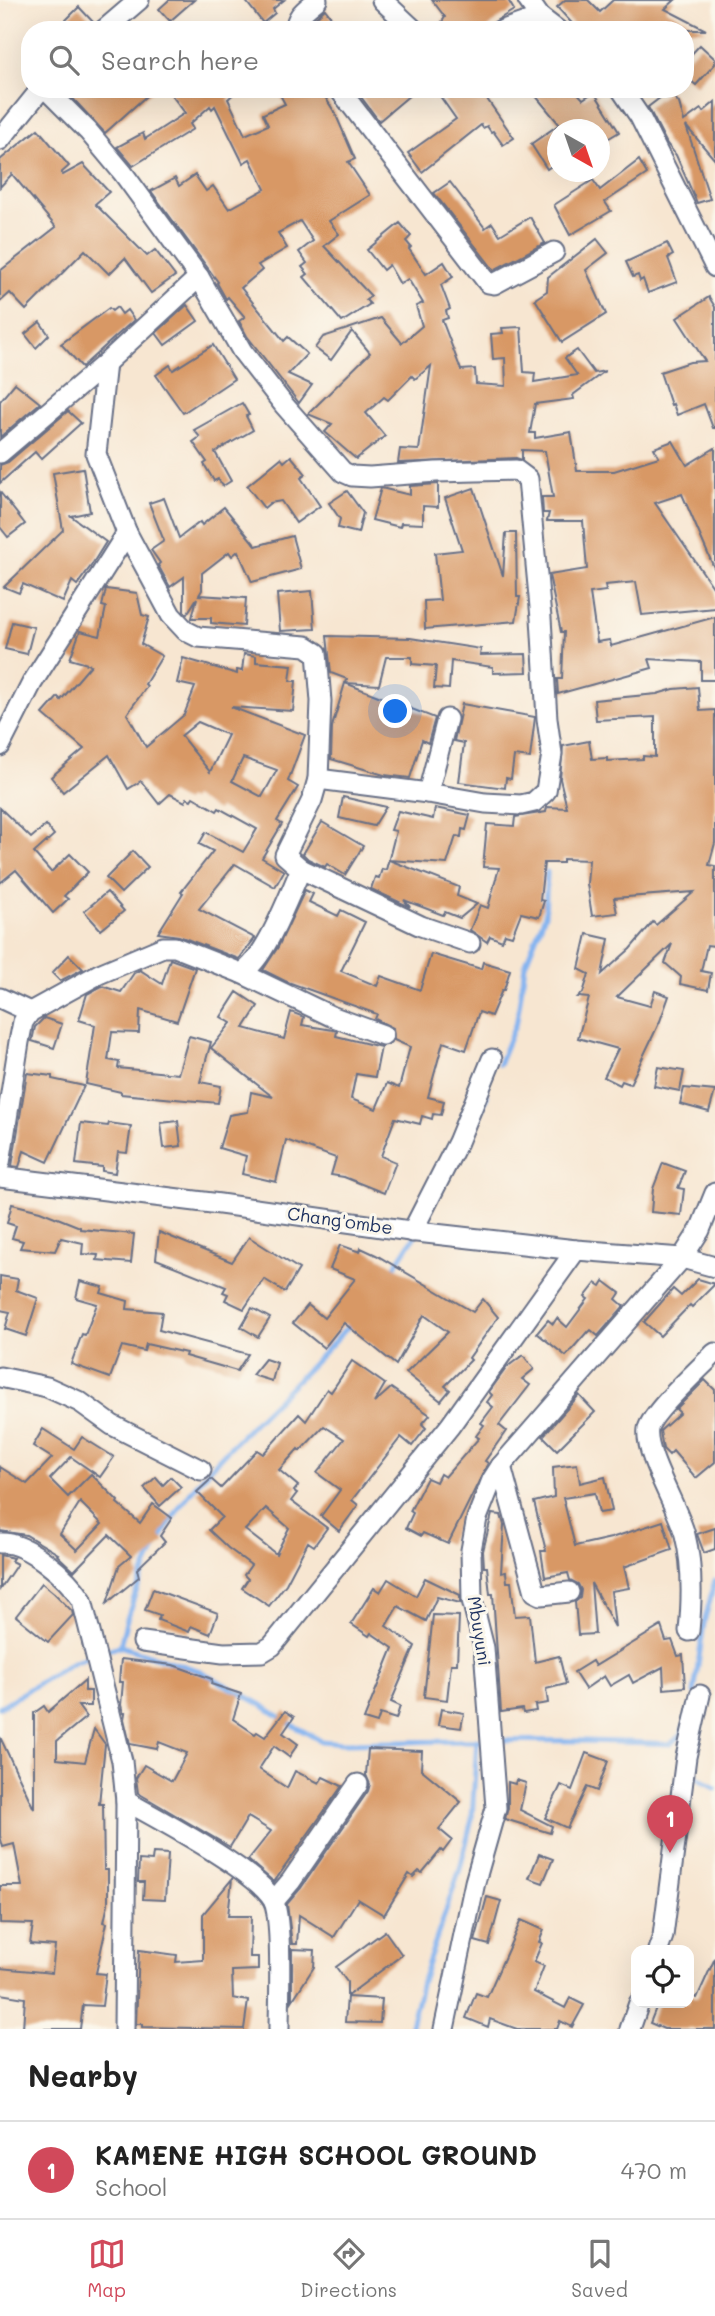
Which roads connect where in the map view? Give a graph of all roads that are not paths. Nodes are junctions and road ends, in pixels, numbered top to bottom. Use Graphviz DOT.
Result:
graph roads {
  1 [pos="139,0"];
  2 [pos="317,0"];
  3 [pos="382,0"];
  4 [pos="528,0"];
  5 [pos="540,17"];
  6 [pos="114,21"];
  7 [pos="297,21"];
  8 [pos="404,21"];
  9 [pos="529,21"];
  10 [pos="545,21"];
  11 [pos="34,98"];
  12 [pos="53,98"];
  13 [pos="346,98"];
  14 [pos="627,98"];
  15 [pos="4,126"];
  16 [pos="554,252"];
  17 [pos="715,267"];
  18 [pos="199,276"];
  19 [pos="106,363"];
  20 [pos="0,453"];
  21 [pos="127,533"];
  22 [pos="447,719"];
  23 [pos="0,746"];
  24 [pos="318,779"];
  25 [pos="428,793"];
  26 [pos="301,869"];
  27 [pos="470,943"];
  28 [pos="241,973"];
  29 [pos="0,999"];
  30 [pos="30,1012"];
  31 [pos="383,1035"];
  32 [pos="492,1059"];
  33 [pos="0,1163"];
  34 [pos="0,1177"];
  35 [pos="715,1193"];
  36 [pos="412,1232"];
  37 [pos="576,1250"];
  38 [pos="682,1258"];
  39 [pos="715,1267"];
  40 [pos="715,1353"];
  41 [pos="0,1377"];
  42 [pos="501,1465"];
  43 [pos="201,1470"];
  44 [pos="0,1543"];
  45 [pos="569,1592"];
  46 [pos="689,1632"];
  47 [pos="143,1642"];
  48 [pos="700,1696"];
  49 [pos="358,1784"];
  50 [pos="126,1801"];
  51 [pos="274,1901"];
  52 [pos="660,1945"];
  53 [pos="637,2008"];
  54 [pos="124,2029"];
  55 [pos="279,2029"];
  56 [pos="444,2029"];
  57 [pos="630,2029"];
  1 -- 6 [label="street"];
  2 -- 7 [label="street"];
  3 -- 8 [label="street"];
  4 -- 5 [label="street"];
  5 -- 9 [label="street"];
  5 -- 10 [label="street"];
  11 -- 15 [label="street"];
  12 -- 18 [label="street"];
  13 -- 16 [label="street"];
  14 -- 17 [label="street"];
  18 -- 19 [label="street"];
  18 -- 25 [label="street"];
  19 -- 20 [label="street"];
  19 -- 21 [label="street"];
  21 -- 23 [label="street"];
  21 -- 24 [label="street"];
  22 -- 25 [label="street"];
  24 -- 25 [label="street"];
  24 -- 26 [label="street"];
  26 -- 27 [label="street"];
  26 -- 28 [label="street"];
  28 -- 30 [label="street"];
  28 -- 31 [label="street"];
  29 -- 30 [label="street"];
  30 -- 33 [label="street"];
  32 -- 36 [label="street"];
  34 -- 36 [label="street, Chang'ombe"];
  35 -- 38 [label="street, Mbuyuni"];
  36 -- 37 [label="street, Chang'ombe"];
  37 -- 38 [label="street, Chang'ombe"];
  37 -- 47 [label="street"];
  38 -- 39 [label="street, Chang'ombe"];
  38 -- 42 [label="street, Mbuyuni"];
  40 -- 46 [label="street"];
  41 -- 43 [label="street"];
  42 -- 45 [label="street"];
  42 -- 56 [label="street, Mbuyuni"];
  44 -- 50 [label="street"];
  48 -- 52 [label="street"];
  49 -- 51 [label="street"];
  50 -- 51 [label="street"];
  50 -- 54 [label="street"];
  51 -- 55 [label="street"];
  53 -- 57 [label="street"];
}
